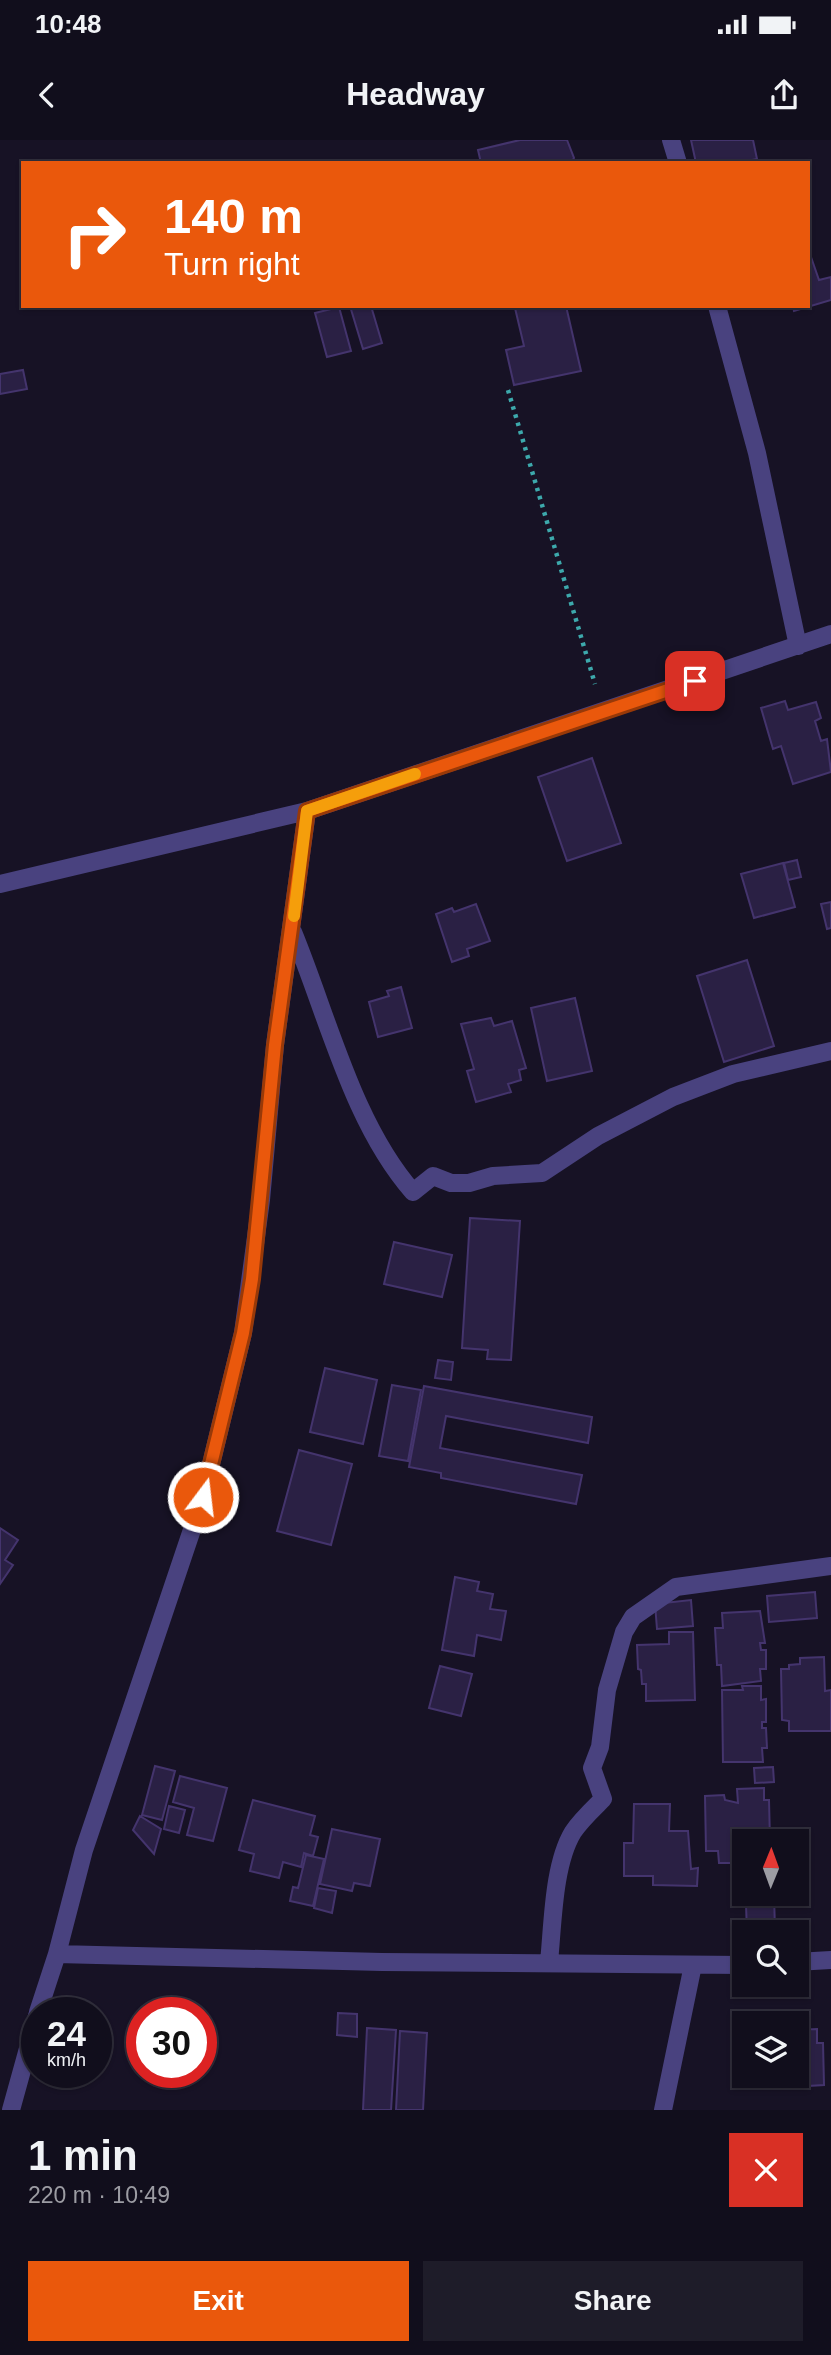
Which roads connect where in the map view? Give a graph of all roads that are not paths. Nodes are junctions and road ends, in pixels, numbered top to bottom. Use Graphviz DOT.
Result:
graph roads {
  1 [pos="671,140"];
  2 [pos="677,161"];
  3 [pos="718,308"];
  4 [pos="831,634"];
  5 [pos="798,646"];
  6 [pos="307,811"];
  7 [pos="0,884"];
  8 [pos="292,931"];
  9 [pos="831,1051"];
  10 [pos="831,1566"];
  11 [pos="57,1954"];
  12 [pos="831,1961"];
  13 [pos="549,1962"];
  14 [pos="809,1962"];
  15 [pos="693,1965"];
  16 [pos="732,1965"];
  17 [pos="43,1997"];
  18 [pos="21,2073"];
  19 [pos="11,2110"];
  20 [pos="663,2110"];
  1 -- 2 [label="street"];
  3 -- 5 [label="street"];
  4 -- 5 [label="street"];
  5 -- 6 [label="street"];
  6 -- 7 [label="street"];
  6 -- 8 [label="street"];
  8 -- 9 [label="street"];
  8 -- 11 [label="street"];
  10 -- 13 [label="street"];
  11 -- 13 [label="street"];
  11 -- 17 [label="street"];
  12 -- 14 [label="street"];
  13 -- 15 [label="street"];
  15 -- 16 [label="street"];
  15 -- 20 [label="street"];
  18 -- 19 [label="street"];
}
